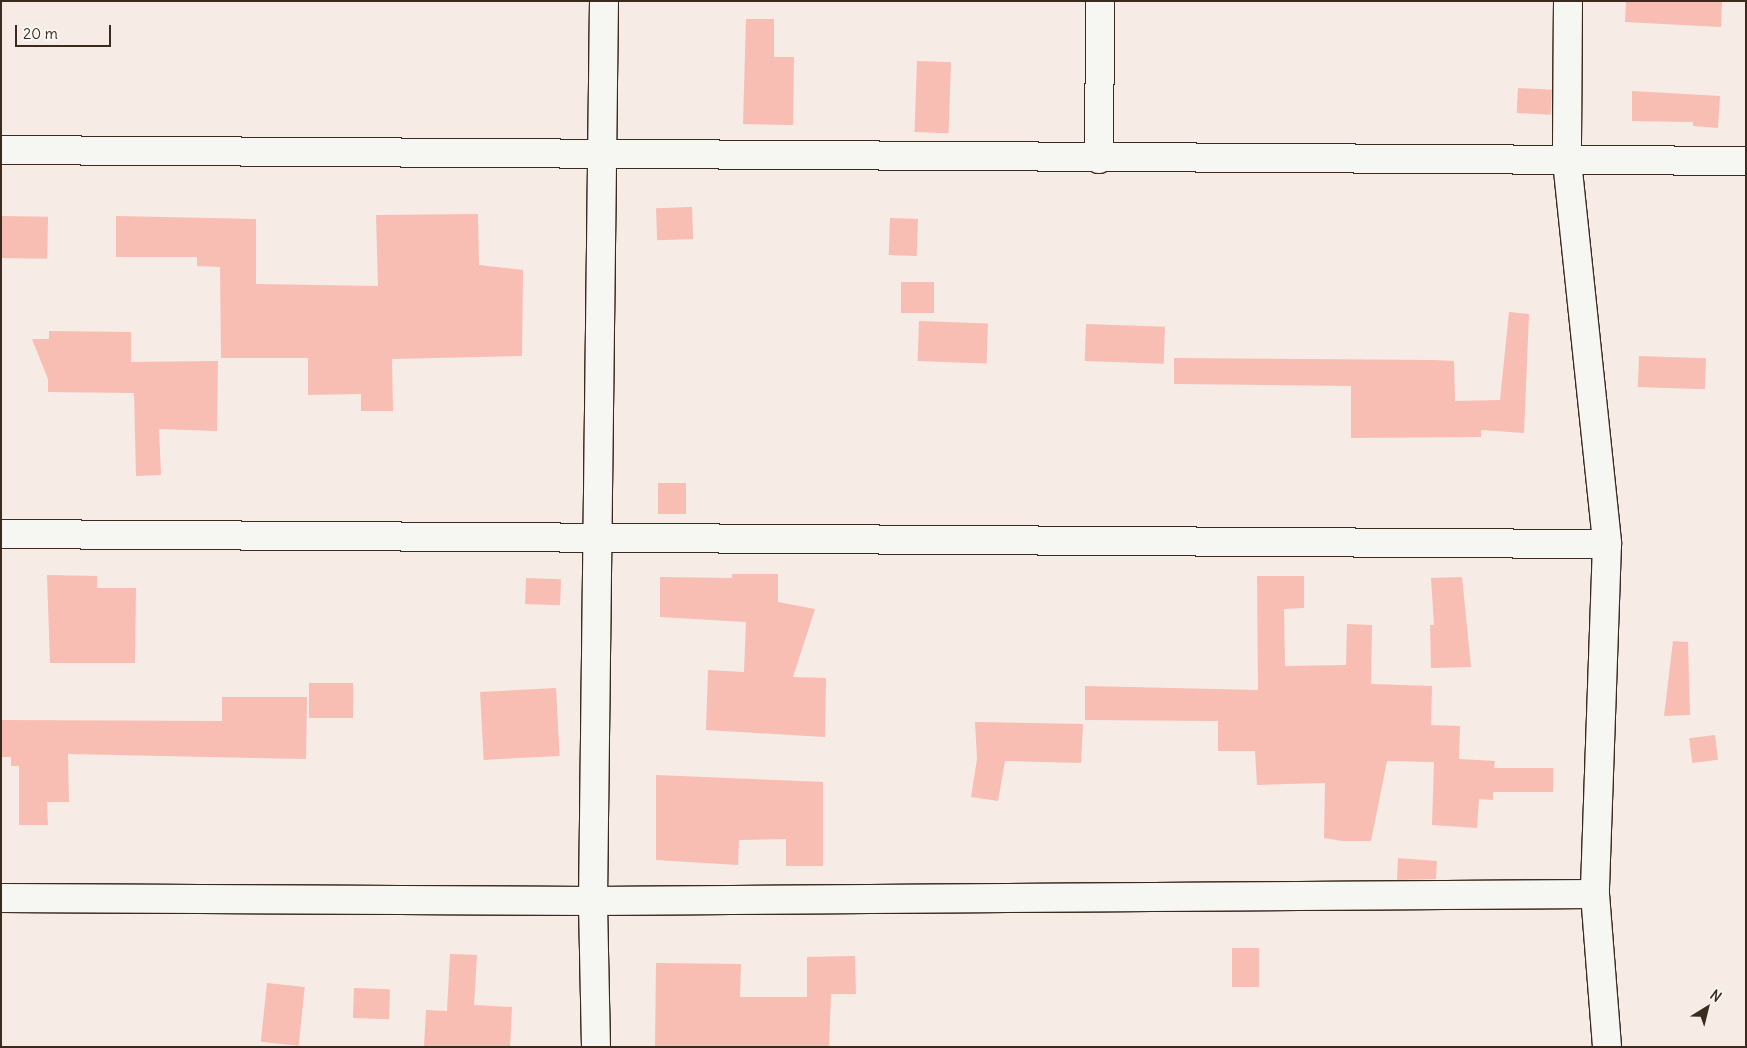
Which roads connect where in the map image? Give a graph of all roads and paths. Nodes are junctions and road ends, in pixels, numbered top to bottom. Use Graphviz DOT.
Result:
graph roads {
  1 [pos="604,1"];
  2 [pos="1100,1"];
  3 [pos="1568,1"];
  4 [pos="1,150"];
  5 [pos="605,153"];
  6 [pos="1100,159"];
  7 [pos="1746,160"];
  8 [pos="1567,161"];
  9 [pos="1,534"];
  10 [pos="599,536"];
  11 [pos="1607,544"];
  12 [pos="1595,894"];
  13 [pos="1,898"];
  14 [pos="593,901"];
  15 [pos="596,1047"];
  16 [pos="1607,1047"];
  1 -- 5 [label="street"];
  2 -- 6 [label="street"];
  3 -- 8 [label="street"];
  4 -- 5 [label="street"];
  5 -- 6 [label="street"];
  5 -- 10 [label="street"];
  6 -- 8 [label="street"];
  7 -- 8 [label="street"];
  8 -- 11 [label="street"];
  9 -- 10 [label="street"];
  10 -- 11 [label="street"];
  10 -- 14 [label="street"];
  11 -- 12 [label="street"];
  12 -- 14 [label="street"];
  12 -- 16 [label="street"];
  13 -- 14 [label="street"];
  14 -- 15 [label="street"];
}
